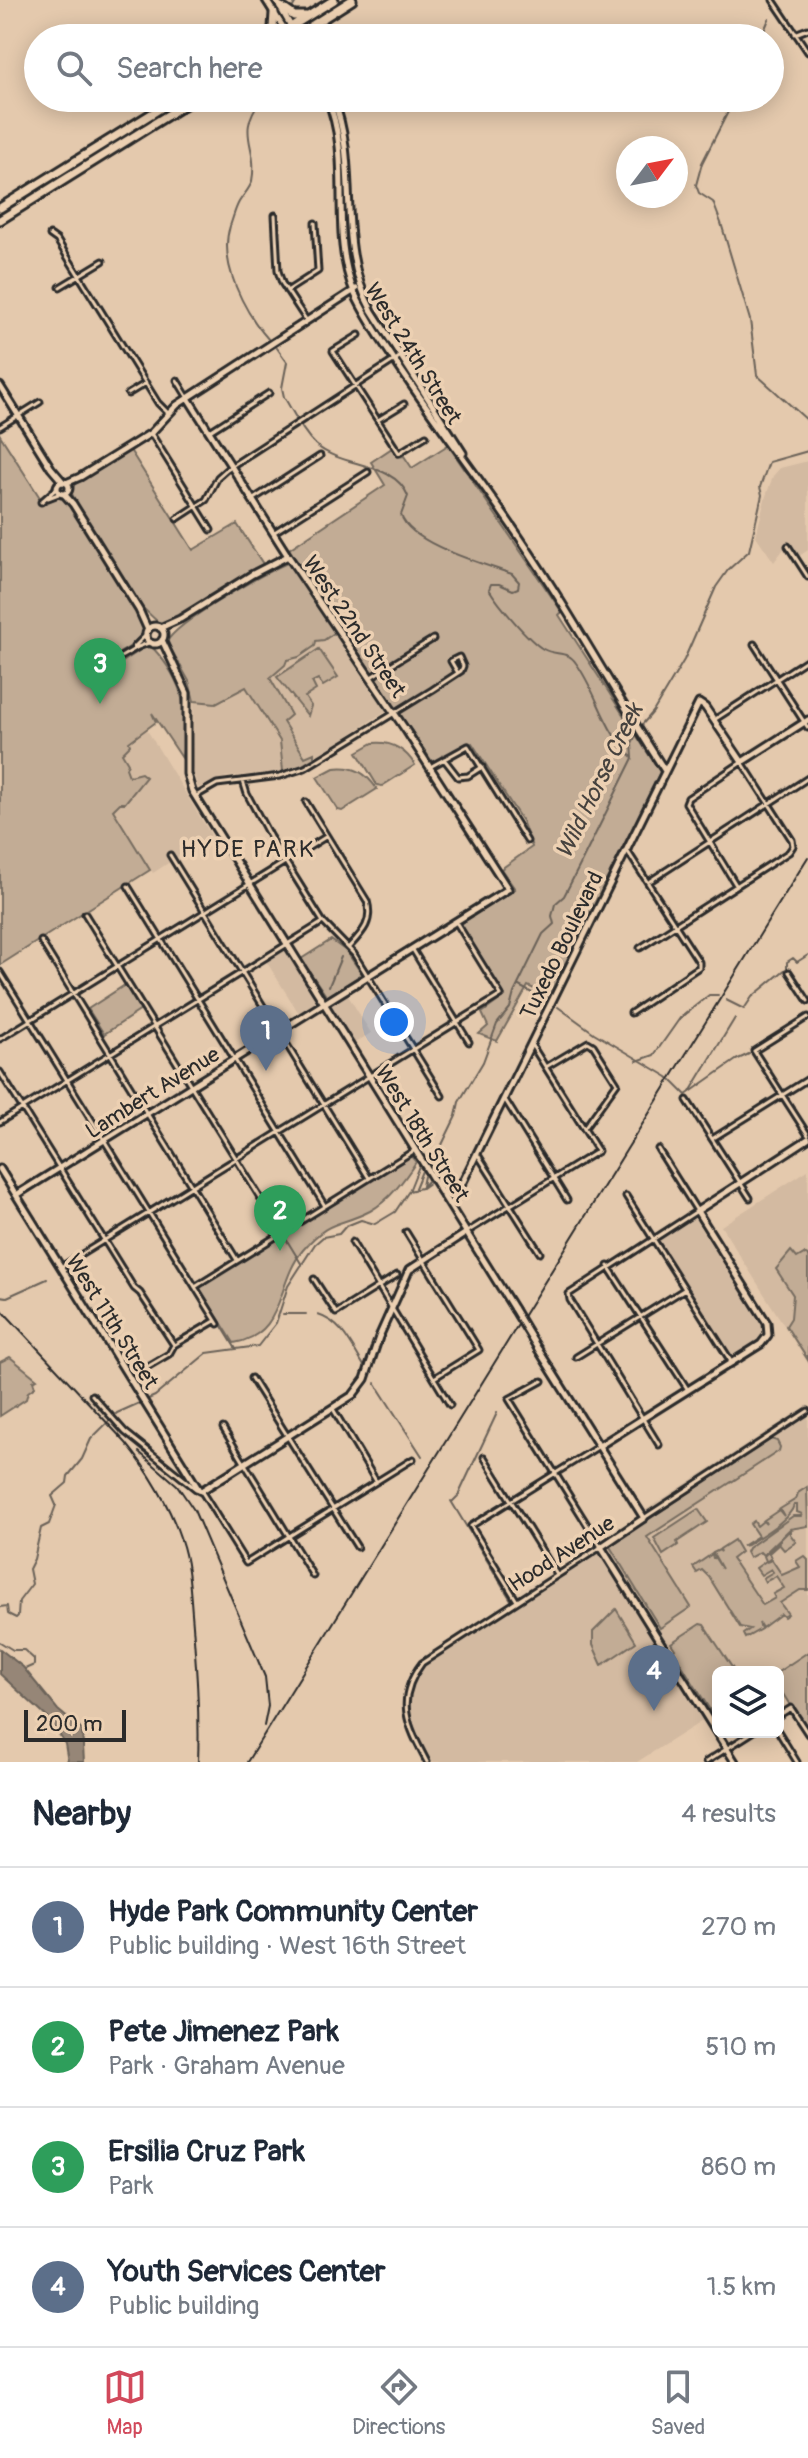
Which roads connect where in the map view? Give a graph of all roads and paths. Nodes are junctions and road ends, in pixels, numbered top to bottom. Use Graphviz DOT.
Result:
graph roads {
  1 [pos="266,0"];
  2 [pos="334,0"];
  3 [pos="352,0"];
  4 [pos="773,0"];
  5 [pos="277,7"];
  6 [pos="311,20"];
  7 [pos="306,24"];
  8 [pos="310,24"];
  9 [pos="808,29"];
  10 [pos="795,34"];
  11 [pos="808,52"];
  12 [pos="154,112"];
  13 [pos="173,112"];
  14 [pos="331,112"];
  15 [pos="337,112"];
  16 [pos="0,208"];
  17 [pos="275,215"];
  18 [pos="0,220"];
  19 [pos="315,223"];
  20 [pos="50,235"];
  21 [pos="103,261"];
  22 [pos="79,275"];
  23 [pos="60,287"];
  24 [pos="360,287"];
  25 [pos="287,291"];
  26 [pos="353,291"];
  27 [pos="307,321"];
  28 [pos="359,335"];
  29 [pos="398,358"];
  30 [pos="177,380"];
  31 [pos="146,383"];
  32 [pos="0,386"];
  33 [pos="355,386"];
  34 [pos="269,393"];
  35 [pos="128,394"];
  36 [pos="188,398"];
  37 [pos="40,402"];
  38 [pos="404,404"];
  39 [pos="169,414"];
  40 [pos="18,415"];
  41 [pos="378,420"];
  42 [pos="0,427"];
  43 [pos="210,431"];
  44 [pos="151,433"];
  45 [pos="426,436"];
  46 [pos="320,456"];
  47 [pos="231,466"];
  48 [pos="368,472"];
  49 [pos="63,488"];
  50 [pos="252,500"];
  51 [pos="41,502"];
  52 [pos="197,507"];
  53 [pos="177,519"];
  54 [pos="211,530"];
  55 [pos="273,533"];
  56 [pos="788,546"];
  57 [pos="288,556"];
  58 [pos="808,577"];
  59 [pos="139,610"];
  60 [pos="180,619"];
  61 [pos="158,627"];
  62 [pos="148,632"];
  63 [pos="163,639"];
  64 [pos="433,639"];
  65 [pos="153,643"];
  66 [pos="754,644"];
  67 [pos="128,652"];
  68 [pos="808,659"];
  69 [pos="114,661"];
  70 [pos="175,667"];
  71 [pos="458,673"];
  72 [pos="371,677"];
  73 [pos="777,680"];
  74 [pos="394,712"];
  75 [pos="714,720"];
  76 [pos="807,723"];
  77 [pos="444,759"];
  78 [pos="742,762"];
  79 [pos="430,767"];
  80 [pos="482,767"];
  81 [pos="665,771"];
  82 [pos="808,778"];
  83 [pos="243,781"];
  84 [pos="195,797"];
  85 [pos="306,802"];
  86 [pos="769,804"];
  87 [pos="327,836"];
  88 [pos="527,841"];
  89 [pos="709,843"];
  90 [pos="626,849"];
  91 [pos="170,855"];
  92 [pos="285,861"];
  93 [pos="649,882"];
  94 [pos="249,884"];
  95 [pos="736,885"];
  96 [pos="128,886"];
  97 [pos="508,889"];
  98 [pos="205,911"];
  99 [pos="85,914"];
  100 [pos="323,922"];
  101 [pos="456,922"];
  102 [pos="676,925"];
  103 [pos="161,938"];
  104 [pos="41,941"];
  105 [pos="287,944"];
  106 [pos="349,947"];
  107 [pos="640,948"];
  108 [pos="412,950"];
  109 [pos="117,966"];
  110 [pos="242,971"];
  111 [pos="0,972"];
  112 [pos="789,972"];
  113 [pos="369,977"];
  114 [pos="73,993"];
  115 [pos="199,999"];
  116 [pos="808,1001"];
  117 [pos="324,1004"];
  118 [pos="631,1013"];
  119 [pos="808,1017"];
  120 [pos="30,1020"];
  121 [pos="458,1023"];
  122 [pos="155,1025"];
  123 [pos="280,1032"];
  124 [pos="0,1039"];
  125 [pos="469,1042"];
  126 [pos="531,1044"];
  127 [pos="414,1050"];
  128 [pos="110,1053"];
  129 [pos="236,1058"];
  130 [pos="546,1067"];
  131 [pos="0,1072"];
  132 [pos="369,1077"];
  133 [pos="808,1079"];
  134 [pos="67,1080"];
  135 [pos="192,1086"];
  136 [pos="782,1095"];
  137 [pos="442,1096"];
  138 [pos="504,1098"];
  139 [pos="687,1100"];
  140 [pos="324,1104"];
  141 [pos="23,1108"];
  142 [pos="148,1114"];
  143 [pos="0,1122"];
  144 [pos="584,1129"];
  145 [pos="280,1133"];
  146 [pos="808,1137"];
  147 [pos="712,1139"];
  148 [pos="104,1141"];
  149 [pos="658,1149"];
  150 [pos="415,1150"];
  151 [pos="476,1153"];
  152 [pos="235,1160"];
  153 [pos="60,1168"];
  154 [pos="0,1169"];
  155 [pos="369,1178"];
  156 [pos="554,1178"];
  157 [pos="463,1179"];
  158 [pos="740,1183"];
  159 [pos="191,1187"];
  160 [pos="16,1195"];
  161 [pos="443,1196"];
  162 [pos="626,1196"];
  163 [pos="750,1198"];
  164 [pos="567,1200"];
  165 [pos="325,1206"];
  166 [pos="510,1206"];
  167 [pos="450,1207"];
  168 [pos="697,1211"];
  169 [pos="149,1213"];
  170 [pos="406,1232"];
  171 [pos="282,1233"];
  172 [pos="466,1233"];
  173 [pos="653,1239"];
  174 [pos="105,1240"];
  175 [pos="352,1242"];
  176 [pos="540,1253"];
  177 [pos="237,1260"];
  178 [pos="424,1260"];
  179 [pos="608,1266"];
  180 [pos="61,1267"];
  181 [pos="397,1275"];
  182 [pos="314,1279"];
  183 [pos="195,1287"];
  184 [pos="378,1287"];
  185 [pos="685,1289"];
  186 [pos="392,1307"];
  187 [pos="641,1317"];
  188 [pos="597,1344"];
  189 [pos="174,1345"];
  190 [pos="576,1357"];
  191 [pos="732,1363"];
  192 [pos="140,1371"];
  193 [pos="251,1378"];
  194 [pos="434,1378"];
  195 [pos="542,1381"];
  196 [pos="688,1390"];
  197 [pos="92,1395"];
  198 [pos="450,1405"];
  199 [pos="333,1409"];
  200 [pos="808,1411"];
  201 [pos="642,1418"];
  202 [pos="223,1428"];
  203 [pos="289,1437"];
  204 [pos="659,1445"];
  205 [pos="599,1446"];
  206 [pos="484,1457"];
  207 [pos="413,1459"];
  208 [pos="245,1464"];
  209 [pos="555,1473"];
  210 [pos="377,1482"];
  211 [pos="200,1490"];
  212 [pos="511,1501"];
  213 [pos="334,1510"];
  214 [pos="644,1518"];
  215 [pos="289,1537"];
  216 [pos="357,1547"];
  217 [pos="601,1547"];
  218 [pos="557,1575"];
  219 [pos="313,1576"];
  220 [pos="517,1601"];
  221 [pos="784,1712"];
  222 [pos="808,1734"];
  223 [pos="743,1738"];
  224 [pos="782,1738"];
  225 [pos="727,1748"];
  226 [pos="427,1762"];
  227 [pos="706,1762"];
  228 [pos="735,1762"];
  229 [pos="797,1762"];
  1 -- 5 [label="street"];
  2 -- 6 [label="main road"];
  3 -- 6 [label="main road"];
  4 -- 10 [label="street"];
  5 -- 6 [label="main road"];
  6 -- 7 [label="main road"];
  6 -- 8 [label="main road"];
  9 -- 10 [label="street"];
  10 -- 11 [label="street"];
  12 -- 16 [label="main road"];
  13 -- 18 [label="main road"];
  14 -- 26 [label="street, West 24th Street"];
  15 -- 24 [label="street, West 24th Street"];
  17 -- 25 [label="street"];
  19 -- 25 [label="street"];
  20 -- 22 [label="street"];
  21 -- 22 [label="street"];
  22 -- 23 [label="street"];
  22 -- 31 [label="street"];
  24 -- 26 [label="street"];
  24 -- 29 [label="street, West 24th Street"];
  25 -- 27 [label="street"];
  26 -- 27 [label="street"];
  26 -- 29 [label="street, West 24th Street"];
  27 -- 36 [label="street"];
  28 -- 33 [label="street"];
  29 -- 33 [label="street"];
  29 -- 81 [label="street, West 24th Street"];
  30 -- 36 [label="street, West 22nd Street"];
  31 -- 35 [label="street"];
  31 -- 39 [label="street"];
  32 -- 40 [label="street"];
  33 -- 41 [label="street"];
  33 -- 47 [label="street"];
  34 -- 43 [label="street"];
  36 -- 39 [label="street"];
  36 -- 43 [label="street, West 22nd Street"];
  37 -- 40 [label="street"];
  38 -- 41 [label="street"];
  39 -- 44 [label="street"];
  40 -- 42 [label="street"];
  40 -- 49 [label="street"];
  41 -- 45 [label="street"];
  43 -- 47 [label="street, West 22nd Street"];
  44 -- 49 [label="street"];
  44 -- 52 [label="street"];
  46 -- 50 [label="street"];
  47 -- 50 [label="street, West 22nd Street"];
  47 -- 52 [label="street"];
  48 -- 55 [label="street"];
  49 -- 51 [label="street"];
  49 -- 59 [label="street"];
  50 -- 55 [label="street, West 22nd Street"];
  52 -- 53 [label="street"];
  52 -- 54 [label="street"];
  55 -- 57 [label="street, West 22nd Street"];
  56 -- 58 [label="street"];
  57 -- 60 [label="street"];
  57 -- 72 [label="street, West 22nd Street"];
  59 -- 61 [label="street"];
  59 -- 62 [label="street"];
  60 -- 61 [label="street"];
  60 -- 63 [label="street"];
  61 -- 62 [label="street"];
  61 -- 63 [label="street, West 18th Street"];
  62 -- 65 [label="street, West 18th Street"];
  62 -- 67 [label="street"];
  63 -- 65 [label="street"];
  63 -- 70 [label="street, West 18th Street"];
  64 -- 72 [label="street"];
  65 -- 67 [label="street"];
  65 -- 70 [label="street, West 18th Street"];
  66 -- 73 [label="street"];
  67 -- 69 [label="street"];
  68 -- 73 [label="street"];
  70 -- 84 [label="street, West 18th Street"];
  71 -- 71 [label="street"];
  71 -- 74 [label="street"];
  72 -- 74 [label="street, West 22nd Street"];
  73 -- 75 [label="street"];
  73 -- 76 [label="street"];
  74 -- 79 [label="street, West 22nd Street"];
  74 -- 83 [label="street"];
  75 -- 78 [label="street"];
  75 -- 81 [label="street, Tuxedo Boulevard"];
  76 -- 78 [label="street"];
  77 -- 79 [label="street"];
  77 -- 80 [label="street"];
  77 -- 80 [label="street"];
  78 -- 86 [label="street"];
  78 -- 89 [label="street"];
  79 -- 97 [label="street, West 22nd Street"];
  80 -- 88 [label="street"];
  81 -- 90 [label="street, Tuxedo Boulevard"];
  82 -- 86 [label="street"];
  83 -- 84 [label="street"];
  83 -- 92 [label="street"];
  84 -- 94 [label="street, West 18th Street"];
  85 -- 87 [label="street"];
  86 -- 89 [label="street"];
  86 -- 95 [label="street"];
  87 -- 92 [label="street"];
  87 -- 106 [label="street"];
  89 -- 93 [label="street"];
  89 -- 95 [label="street"];
  90 -- 93 [label="street"];
  90 -- 126 [label="street, Tuxedo Boulevard"];
  91 -- 98 [label="street"];
  92 -- 94 [label="street"];
  92 -- 100 [label="street"];
  93 -- 102 [label="street"];
  94 -- 98 [label="street"];
  94 -- 105 [label="street, West 18th Street"];
  95 -- 102 [label="street"];
  96 -- 103 [label="street"];
  97 -- 101 [label="street, Lambert Avenue"];
  98 -- 103 [label="street"];
  98 -- 110 [label="street"];
  99 -- 109 [label="street"];
  100 -- 105 [label="street"];
  100 -- 106 [label="street"];
  101 -- 108 [label="street, Lambert Avenue"];
  101 -- 121 [label="street"];
  102 -- 107 [label="street"];
  102 -- 118 [label="street"];
  103 -- 109 [label="street"];
  103 -- 115 [label="street"];
  104 -- 114 [label="street"];
  105 -- 110 [label="street"];
  105 -- 117 [label="street, West 18th Street"];
  106 -- 113 [label="street"];
  108 -- 113 [label="street, Lambert Avenue"];
  108 -- 121 [label="street"];
  109 -- 114 [label="street"];
  109 -- 122 [label="street"];
  110 -- 115 [label="street"];
  110 -- 123 [label="street"];
  111 -- 120 [label="street"];
  112 -- 116 [label="street"];
  113 -- 117 [label="street, Lambert Avenue"];
  113 -- 127 [label="street"];
  114 -- 120 [label="street"];
  114 -- 128 [label="street"];
  115 -- 122 [label="street"];
  115 -- 129 [label="street"];
  117 -- 123 [label="street, Lambert Avenue"];
  117 -- 132 [label="street, West 18th Street"];
  119 -- 136 [label="street"];
  120 -- 124 [label="street"];
  120 -- 134 [label="street"];
  121 -- 125 [label="street"];
  121 -- 127 [label="street"];
  122 -- 128 [label="street"];
  122 -- 135 [label="street"];
  123 -- 129 [label="street, Lambert Avenue"];
  123 -- 140 [label="street"];
  126 -- 130 [label="street"];
  126 -- 138 [label="street, Tuxedo Boulevard"];
  127 -- 132 [label="street"];
  127 -- 137 [label="street"];
  128 -- 134 [label="street"];
  128 -- 142 [label="street"];
  129 -- 135 [label="street, Lambert Avenue"];
  129 -- 145 [label="street"];
  130 -- 144 [label="street"];
  130 -- 144 [label="street"];
  131 -- 141 [label="street"];
  132 -- 140 [label="street"];
  132 -- 150 [label="street, West 18th Street"];
  133 -- 136 [label="street"];
  134 -- 141 [label="street"];
  134 -- 148 [label="street"];
  135 -- 142 [label="street, Lambert Avenue"];
  135 -- 152 [label="street"];
  136 -- 146 [label="street"];
  136 -- 147 [label="street"];
  138 -- 151 [label="street, Tuxedo Boulevard"];
  138 -- 156 [label="street"];
  139 -- 147 [label="street"];
  140 -- 145 [label="street"];
  140 -- 155 [label="street"];
  141 -- 143 [label="street"];
  141 -- 153 [label="street"];
  142 -- 148 [label="street, Lambert Avenue"];
  142 -- 159 [label="street"];
  144 -- 156 [label="street"];
  145 -- 152 [label="street"];
  145 -- 165 [label="street"];
  146 -- 158 [label="street"];
  147 -- 158 [label="street"];
  148 -- 153 [label="street, Lambert Avenue"];
  148 -- 169 [label="street"];
  149 -- 168 [label="street"];
  150 -- 155 [label="street"];
  150 -- 161 [label="street, West 18th Street"];
  151 -- 157 [label="street, Tuxedo Boulevard"];
  151 -- 166 [label="street"];
  152 -- 159 [label="street"];
  152 -- 171 [label="street"];
  153 -- 160 [label="street, Lambert Avenue"];
  153 -- 174 [label="street"];
  154 -- 160 [label="street, West 11th Street"];
  155 -- 165 [label="street"];
  156 -- 164 [label="street"];
  156 -- 166 [label="street"];
  157 -- 161 [label="street"];
  157 -- 167 [label="street, Tuxedo Boulevard"];
  158 -- 163 [label="street"];
  158 -- 168 [label="street"];
  159 -- 169 [label="street"];
  159 -- 177 [label="street"];
  160 -- 180 [label="street, West 11th Street"];
  161 -- 167 [label="street, West 18th Street"];
  162 -- 173 [label="street"];
  165 -- 171 [label="street"];
  166 -- 172 [label="street"];
  166 -- 176 [label="street"];
  167 -- 172 [label="street, West 18th Street"];
  168 -- 173 [label="street"];
  168 -- 191 [label="street"];
  169 -- 174 [label="street"];
  169 -- 183 [label="street"];
  170 -- 178 [label="street"];
  171 -- 177 [label="street"];
  172 -- 178 [label="street"];
  172 -- 205 [label="street, West 18th Street, bridge"];
  173 -- 179 [label="street"];
  173 -- 185 [label="street"];
  174 -- 180 [label="street"];
  174 -- 189 [label="street"];
  175 -- 184 [label="street"];
  177 -- 183 [label="street"];
  178 -- 186 [label="street"];
  178 -- 194 [label="street"];
  179 -- 187 [label="street"];
  179 -- 188 [label="street"];
  180 -- 211 [label="street, West 11th Street"];
  181 -- 184 [label="street"];
  182 -- 184 [label="street"];
  183 -- 189 [label="street"];
  184 -- 186 [label="street"];
  185 -- 187 [label="street"];
  185 -- 191 [label="street"];
  186 -- 194 [label="street"];
  186 -- 199 [label="street"];
  187 -- 188 [label="street"];
  187 -- 196 [label="street"];
  188 -- 190 [label="street"];
  188 -- 201 [label="street"];
  189 -- 192 [label="street"];
  191 -- 196 [label="street"];
  193 -- 203 [label="street"];
  194 -- 198 [label="street"];
  195 -- 209 [label="street"];
  196 -- 201 [label="street"];
  197 -- 211 [label="street"];
  199 -- 203 [label="street"];
  199 -- 210 [label="street"];
  200 -- 214 [label="street, Hood Avenue"];
  201 -- 204 [label="street"];
  201 -- 205 [label="street"];
  202 -- 208 [label="street"];
  203 -- 208 [label="street"];
  203 -- 213 [label="street"];
  205 -- 209 [label="street"];
  205 -- 214 [label="street, West 18th Street"];
  206 -- 212 [label="street"];
  207 -- 210 [label="street"];
  208 -- 211 [label="street"];
  208 -- 215 [label="street"];
  209 -- 212 [label="street"];
  209 -- 217 [label="street"];
  210 -- 213 [label="street"];
  211 -- 215 [label="street, West 11th Street"];
  212 -- 218 [label="street"];
  212 -- 220 [label="street"];
  213 -- 215 [label="street"];
  213 -- 216 [label="street"];
  214 -- 217 [label="street, Hood Avenue"];
  215 -- 219 [label="street"];
  217 -- 218 [label="street, Hood Avenue"];
  217 -- 225 [label="street"];
  218 -- 220 [label="street, Hood Avenue"];
  220 -- 226 [label="street, Hood Avenue"];
  221 -- 222 [label="street"];
  223 -- 225 [label="street"];
  224 -- 229 [label="street"];
  225 -- 227 [label="street"];
  225 -- 228 [label="street"];
}
